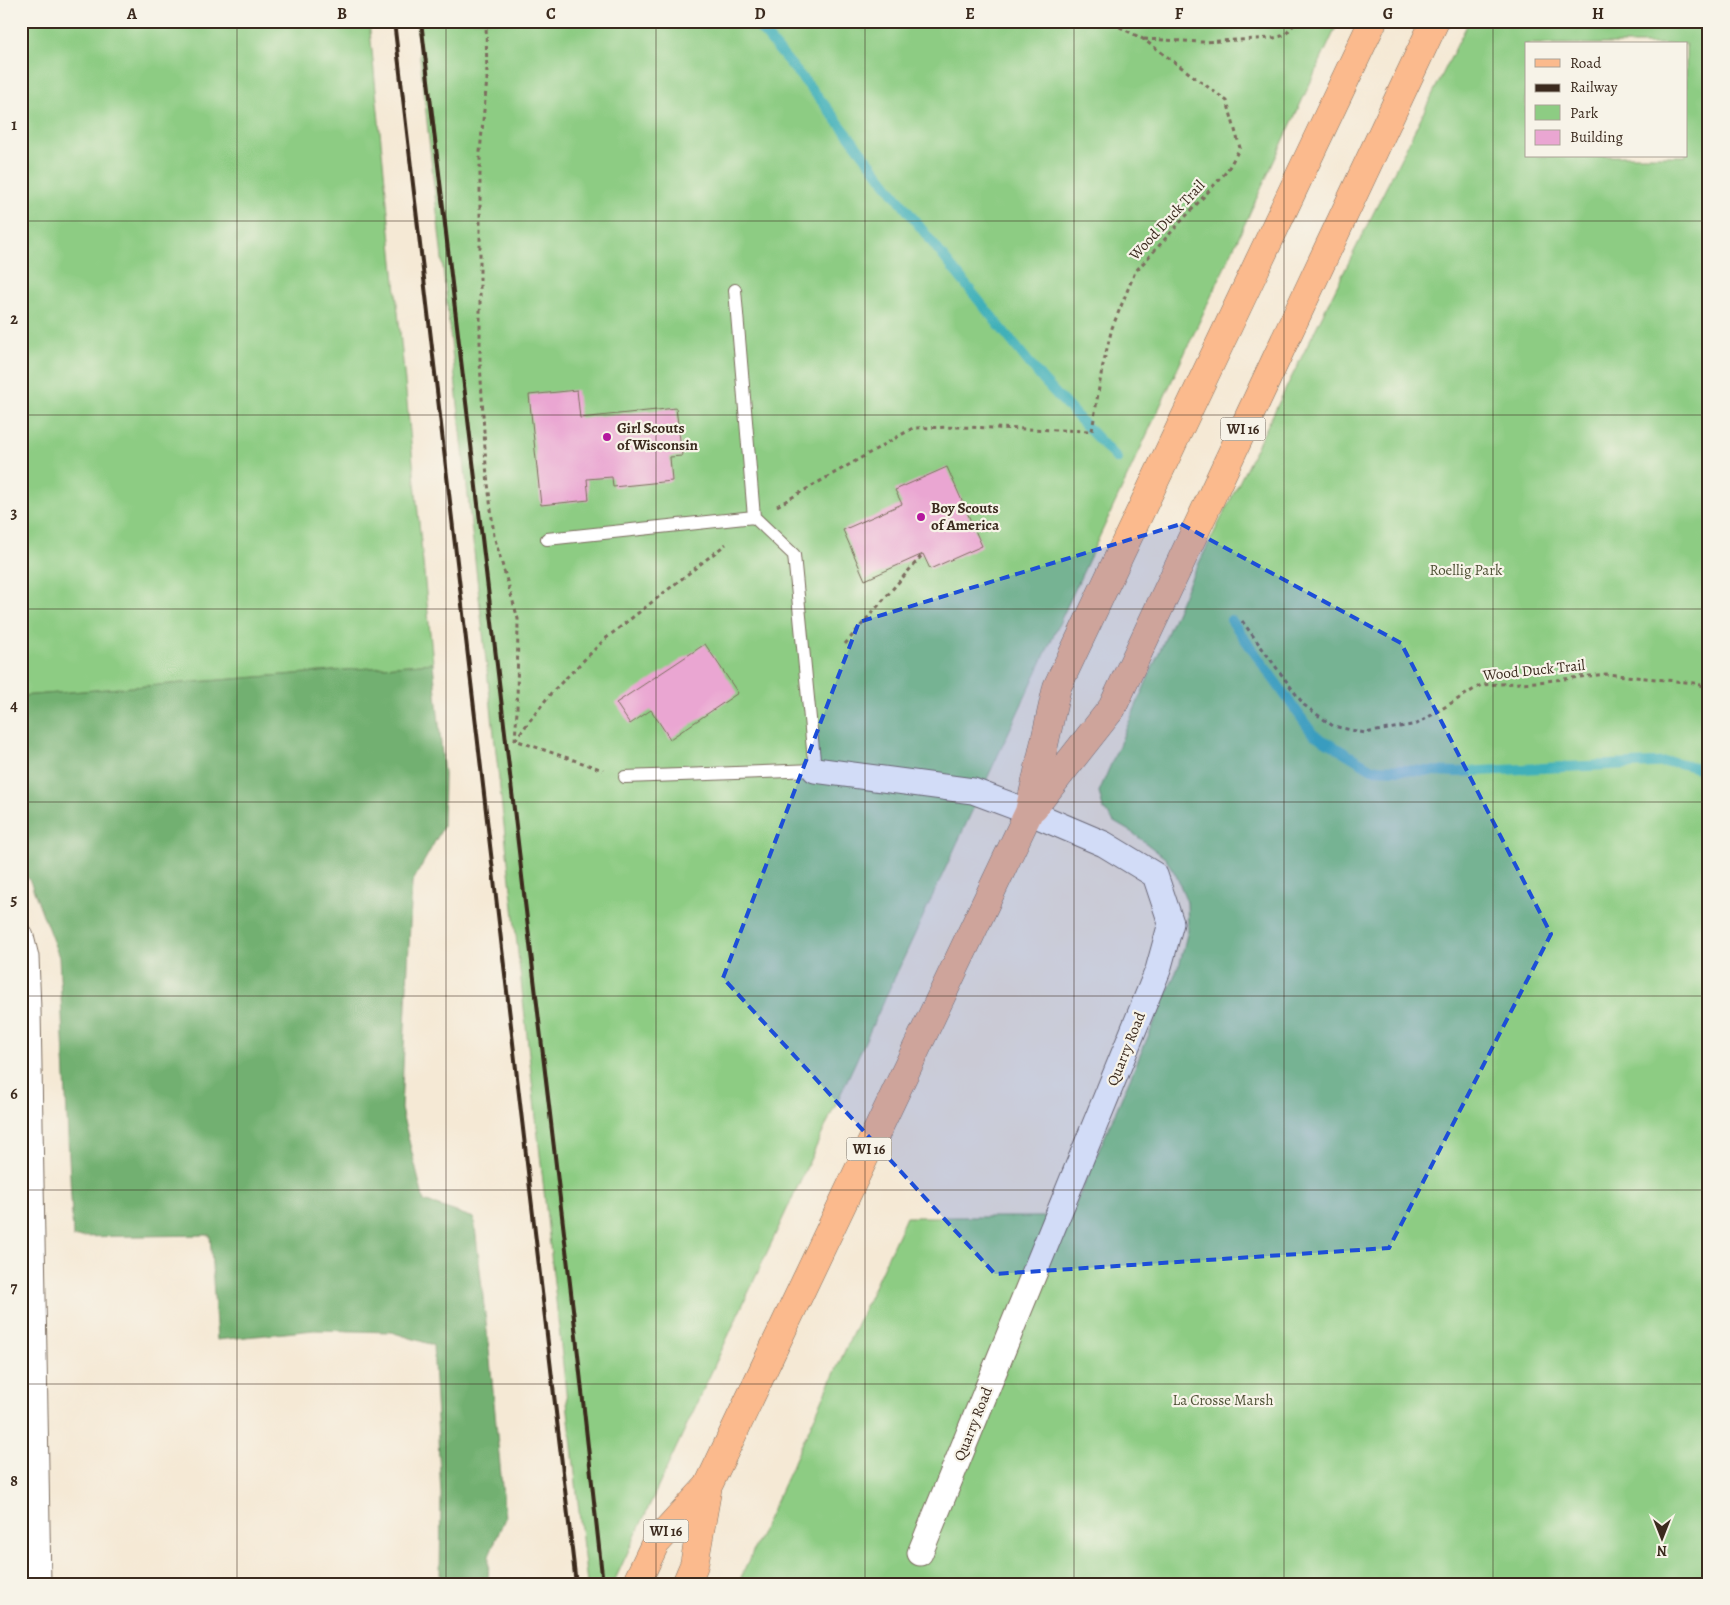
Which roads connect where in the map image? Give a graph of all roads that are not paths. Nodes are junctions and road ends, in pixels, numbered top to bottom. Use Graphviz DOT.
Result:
graph roads {
  1 [pos="1373,21"];
  2 [pos="1435,21"];
  3 [pos="735,290"];
  4 [pos="755,519"];
  5 [pos="547,539"];
  6 [pos="815,770"];
  7 [pos="625,777"];
  8 [pos="1030,812"];
  9 [pos="21,937"];
  10 [pos="708,1486"];
  11 [pos="920,1553"];
  12 [pos="38,1584"];
  13 [pos="636,1584"];
  14 [pos="686,1584"];
  1 -- 8 [label="main road, WI 16"];
  2 -- 8 [label="main road, WI 16"];
  3 -- 4 [label="lane"];
  4 -- 5 [label="lane"];
  4 -- 6 [label="lane"];
  6 -- 7 [label="lane"];
  6 -- 8 [label="street, Quarry Road"];
  8 -- 10 [label="main road, WI 16"];
  8 -- 11 [label="street, Quarry Road"];
  9 -- 12 [label="street"];
  10 -- 13 [label="main road, WI 16"];
  10 -- 14 [label="main road, WI 16"];
}
